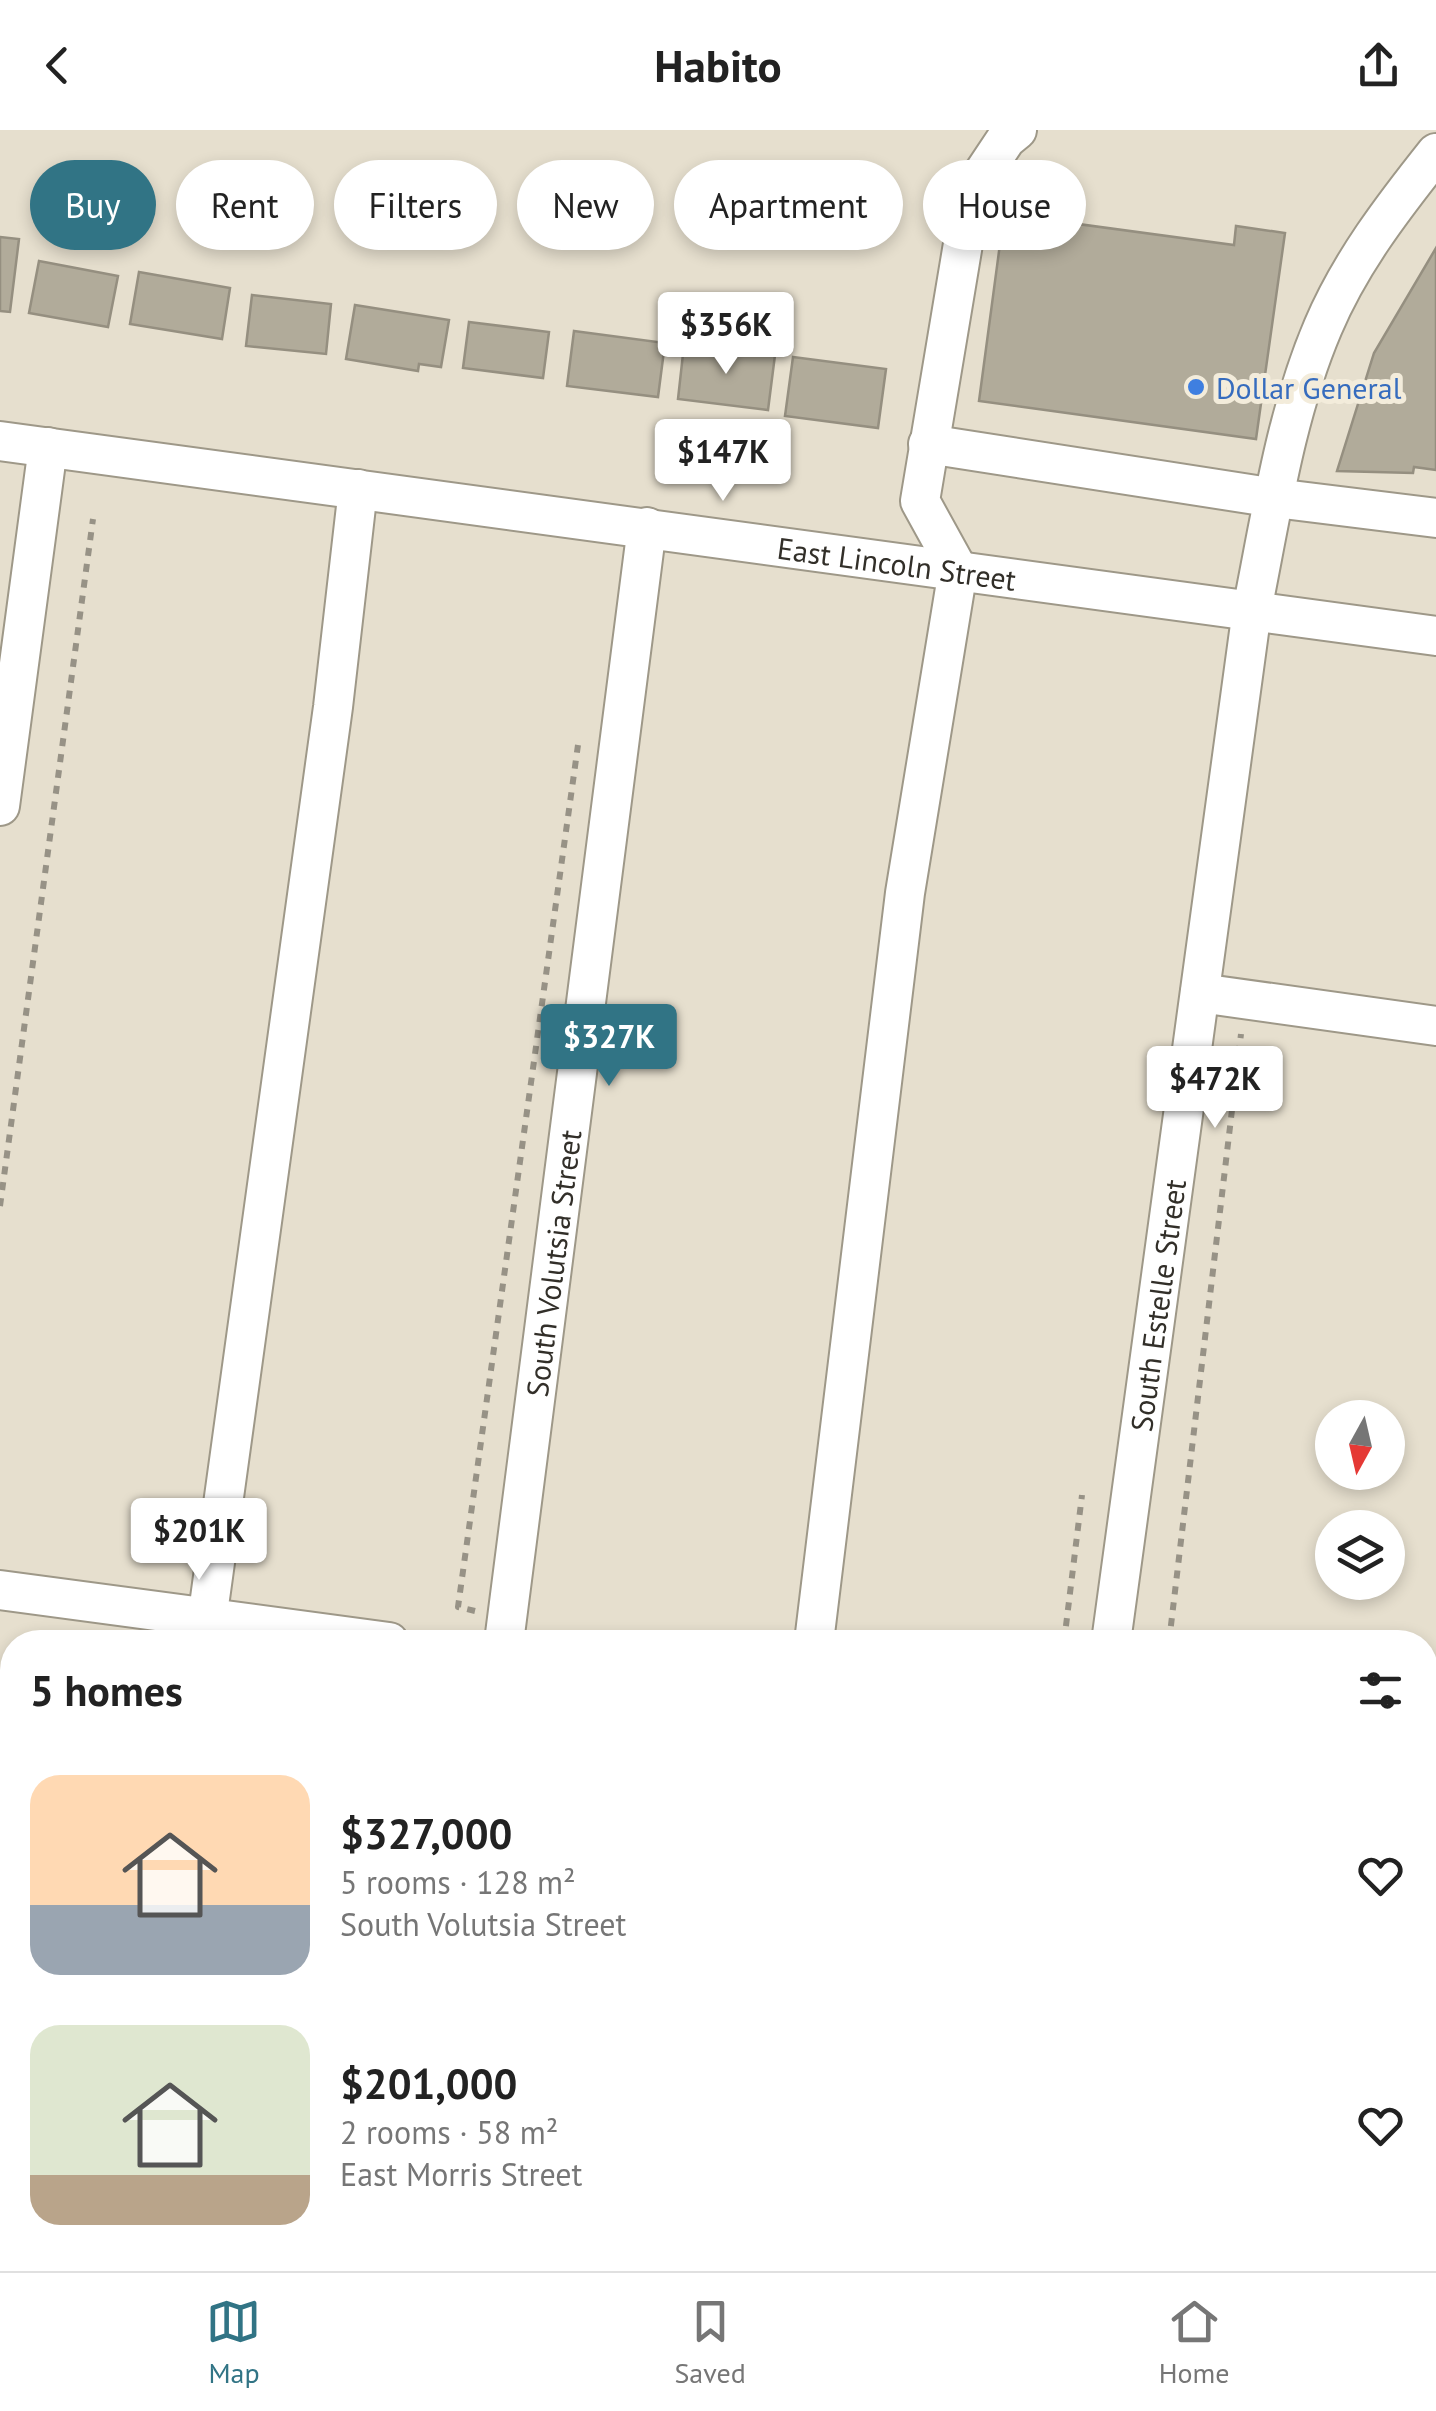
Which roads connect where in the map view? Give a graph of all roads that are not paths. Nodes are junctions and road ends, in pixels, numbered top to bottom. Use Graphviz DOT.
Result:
graph roads {
  1 [pos="1016,130"];
  2 [pos="1436,153"];
  3 [pos="0,441"];
  4 [pos="928,444"];
  5 [pos="48,448"];
  6 [pos="358,488"];
  7 [pos="1275,498"];
  8 [pos="1436,518"];
  9 [pos="647,527"];
  10 [pos="958,570"];
  11 [pos="1252,610"];
  12 [pos="1436,636"];
  13 [pos="0,806"];
  14 [pos="1200,994"];
  15 [pos="1436,1026"];
  16 [pos="0,1590"];
  17 [pos="205,1630"];
  18 [pos="506,1630"];
  19 [pos="815,1630"];
  20 [pos="1113,1630"];
  1 -- 4 [label="street"];
  2 -- 7 [label="street, South Estelle Street"];
  3 -- 5 [label="street, East Lincoln Street"];
  4 -- 7 [label="street"];
  4 -- 10 [label="street"];
  5 -- 6 [label="street, East Lincoln Street"];
  5 -- 13 [label="street"];
  6 -- 9 [label="street, East Lincoln Street"];
  6 -- 17 [label="street"];
  7 -- 8 [label="street"];
  7 -- 11 [label="street, South Estelle Street"];
  9 -- 10 [label="street, East Lincoln Street"];
  9 -- 18 [label="street, South Volutsia Street"];
  10 -- 11 [label="street, East Lincoln Street"];
  10 -- 19 [label="street"];
  11 -- 12 [label="street, East Lincoln Street"];
  11 -- 14 [label="street, South Estelle Street"];
  14 -- 15 [label="street"];
  14 -- 20 [label="street, South Estelle Street"];
  16 -- 17 [label="street"];
}
